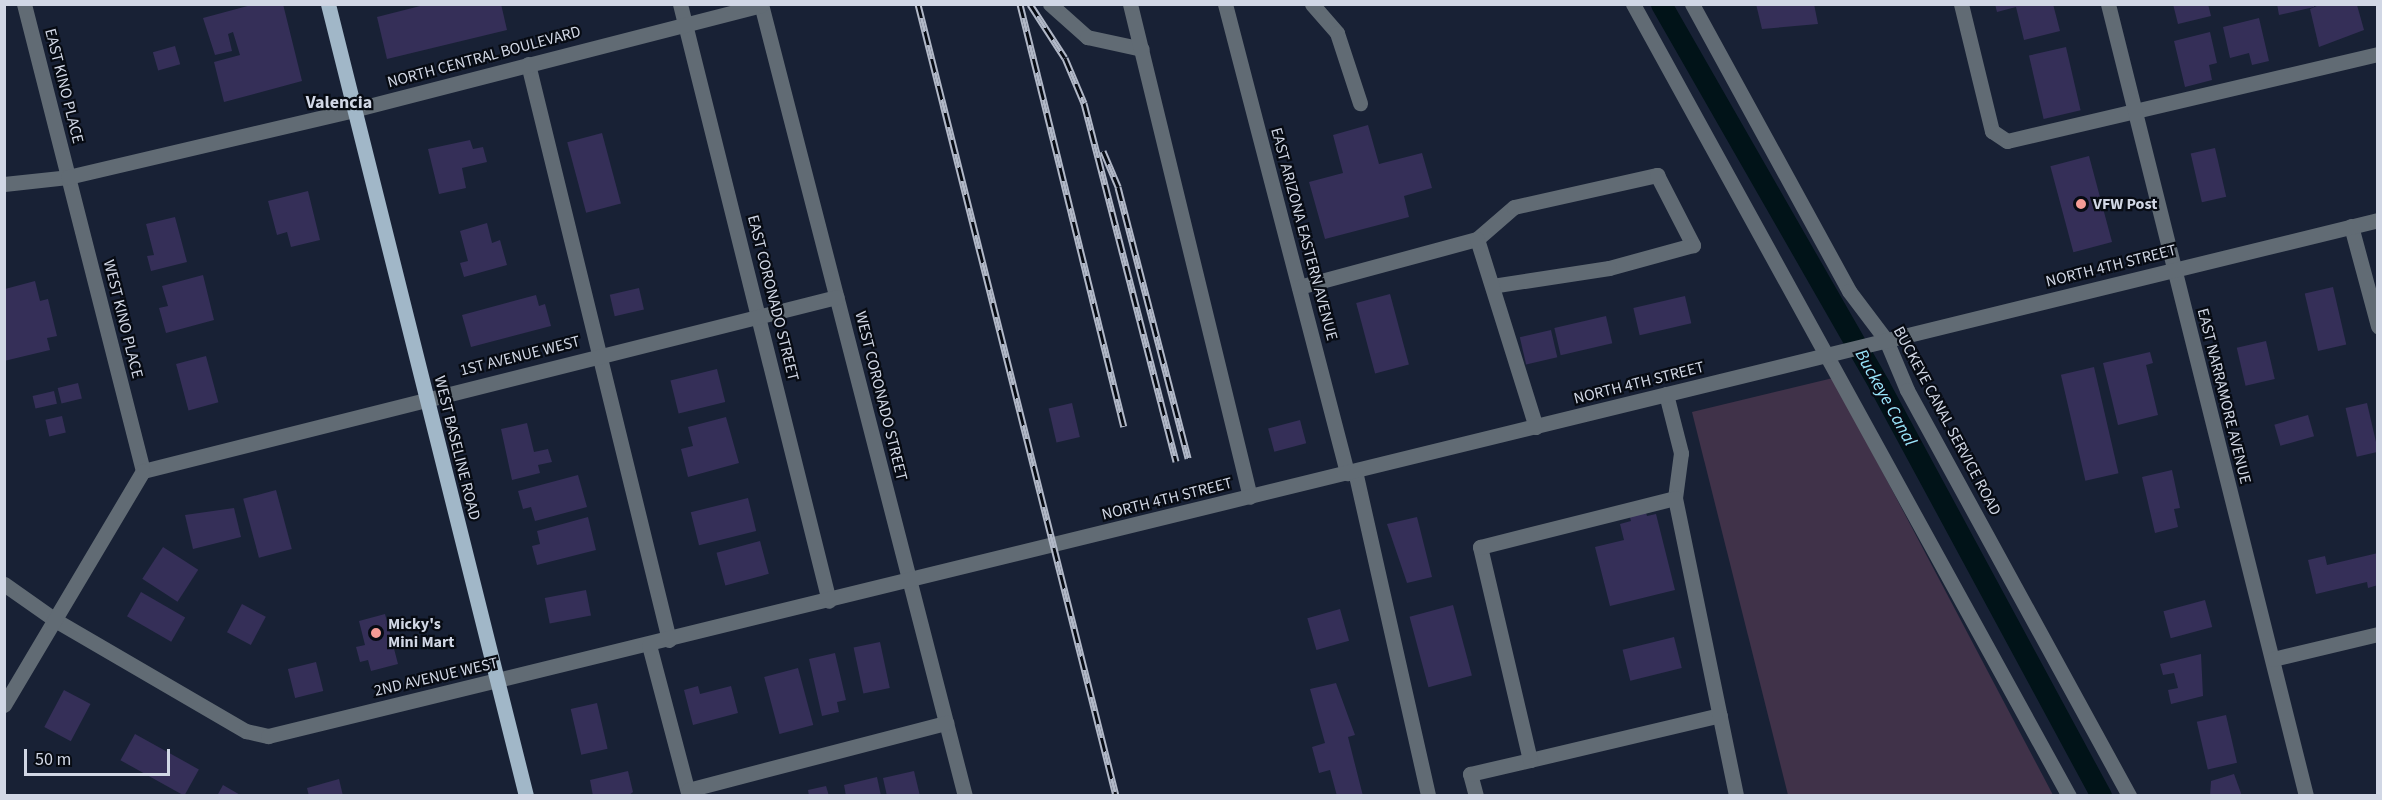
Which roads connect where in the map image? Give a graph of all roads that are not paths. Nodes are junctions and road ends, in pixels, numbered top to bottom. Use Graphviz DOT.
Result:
graph roads {
  1 [pos="24,4"];
  2 [pos="328,4"];
  3 [pos="680,4"];
  4 [pos="1050,4"];
  5 [pos="1130,4"];
  6 [pos="1312,4"];
  7 [pos="1633,4"];
  8 [pos="1692,4"];
  9 [pos="1961,4"];
  10 [pos="2108,4"];
  11 [pos="761,5"];
  12 [pos="1228,5"];
  13 [pos="684,22"];
  14 [pos="1142,49"];
  15 [pos="2378,54"];
  16 [pos="528,64"];
  17 [pos="1360,103"];
  18 [pos="2133,109"];
  19 [pos="353,110"];
  20 [pos="68,177"];
  21 [pos="4,184"];
  22 [pos="2378,220"];
  23 [pos="2351,226"];
  24 [pos="1477,239"];
  25 [pos="2173,269"];
  26 [pos="1492,286"];
  27 [pos="1299,287"];
  28 [pos="837,297"];
  29 [pos="759,315"];
  30 [pos="2378,326"];
  31 [pos="1881,341"];
  32 [pos="1834,353"];
  33 [pos="598,355"];
  34 [pos="1666,394"];
  35 [pos="426,398"];
  36 [pos="1536,427"];
  37 [pos="142,471"];
  38 [pos="1351,472"];
  39 [pos="1250,497"];
  40 [pos="1675,498"];
  41 [pos="909,580"];
  42 [pos="4,584"];
  43 [pos="829,601"];
  44 [pos="55,620"];
  45 [pos="2378,634"];
  46 [pos="669,640"];
  47 [pos="649,645"];
  48 [pos="2272,659"];
  49 [pos="497,681"];
  50 [pos="4,705"];
  51 [pos="1720,715"];
  52 [pos="946,723"];
  53 [pos="1530,760"];
  54 [pos="689,793"];
  55 [pos="526,795"];
  56 [pos="964,795"];
  57 [pos="1428,795"];
  58 [pos="1476,795"];
  59 [pos="1736,795"];
  60 [pos="2069,795"];
  61 [pos="2129,795"];
  62 [pos="2306,795"];
  1 -- 20 [label="street, EAST KINO PLACE"];
  2 -- 19 [label="main road, WEST BASELINE ROAD"];
  3 -- 13 [label="street, EAST CORONADO STREET"];
  4 -- 14 [label="street"];
  5 -- 14 [label="street"];
  6 -- 17 [label="street"];
  7 -- 32 [label="street"];
  8 -- 31 [label="street, BUCKEYE CANAL SERVICE ROAD"];
  9 -- 18 [label="street"];
  10 -- 18 [label="street, EAST NARRAMORE AVENUE"];
  11 -- 13 [label="street, NORTH CENTRAL BOULEVARD"];
  11 -- 28 [label="street, WEST CORONADO STREET"];
  12 -- 27 [label="street, EAST ARIZONA EASTERN AVENUE"];
  13 -- 16 [label="street, NORTH CENTRAL BOULEVARD"];
  13 -- 29 [label="street, EAST CORONADO STREET"];
  14 -- 39 [label="street"];
  15 -- 18 [label="street"];
  16 -- 19 [label="street, NORTH CENTRAL BOULEVARD"];
  16 -- 33 [label="street"];
  18 -- 25 [label="street, EAST NARRAMORE AVENUE"];
  19 -- 20 [label="street, NORTH CENTRAL BOULEVARD"];
  19 -- 35 [label="main road, WEST BASELINE ROAD"];
  20 -- 21 [label="street, NORTH CENTRAL BOULEVARD"];
  20 -- 37 [label="street, WEST KINO PLACE"];
  22 -- 23 [label="street, NORTH 4TH STREET"];
  23 -- 25 [label="street, NORTH 4TH STREET"];
  23 -- 30 [label="street"];
  24 -- 26 [label="street"];
  24 -- 26 [label="street"];
  24 -- 27 [label="street"];
  25 -- 31 [label="street, NORTH 4TH STREET"];
  25 -- 48 [label="street, EAST NARRAMORE AVENUE"];
  26 -- 36 [label="street"];
  27 -- 38 [label="street, EAST ARIZONA EASTERN AVENUE"];
  28 -- 29 [label="street, 1ST AVENUE WEST"];
  28 -- 41 [label="street, WEST CORONADO STREET"];
  29 -- 33 [label="street, 1ST AVENUE WEST"];
  29 -- 43 [label="street, EAST CORONADO STREET"];
  31 -- 32 [label="street, NORTH 4TH STREET"];
  31 -- 61 [label="street, BUCKEYE CANAL SERVICE ROAD"];
  32 -- 34 [label="street, NORTH 4TH STREET"];
  32 -- 60 [label="street"];
  33 -- 35 [label="street, 1ST AVENUE WEST"];
  33 -- 46 [label="street"];
  34 -- 36 [label="street, NORTH 4TH STREET"];
  34 -- 40 [label="street"];
  35 -- 37 [label="street, 1ST AVENUE WEST"];
  35 -- 49 [label="main road, WEST BASELINE ROAD"];
  36 -- 38 [label="street, NORTH 4TH STREET"];
  37 -- 44 [label="street"];
  38 -- 39 [label="street, NORTH 4TH STREET"];
  38 -- 57 [label="street, EAST ARIZONA EASTERN AVENUE"];
  39 -- 41 [label="street, NORTH 4TH STREET"];
  40 -- 51 [label="street"];
  40 -- 53 [label="street"];
  41 -- 43 [label="street, 2ND AVENUE WEST"];
  41 -- 52 [label="street, WEST CORONADO STREET"];
  42 -- 44 [label="street, 2ND AVENUE WEST"];
  43 -- 46 [label="street, 2ND AVENUE WEST"];
  44 -- 49 [label="street, 2ND AVENUE WEST"];
  44 -- 50 [label="street"];
  45 -- 48 [label="street"];
  46 -- 47 [label="street, 2ND AVENUE WEST"];
  47 -- 49 [label="street, 2ND AVENUE WEST"];
  47 -- 54 [label="street"];
  48 -- 62 [label="street, EAST NARRAMORE AVENUE"];
  49 -- 55 [label="main road, WEST BASELINE ROAD"];
  51 -- 53 [label="street"];
  51 -- 59 [label="street"];
  52 -- 54 [label="street"];
  52 -- 56 [label="street, WEST CORONADO STREET"];
  53 -- 58 [label="street"];
}
